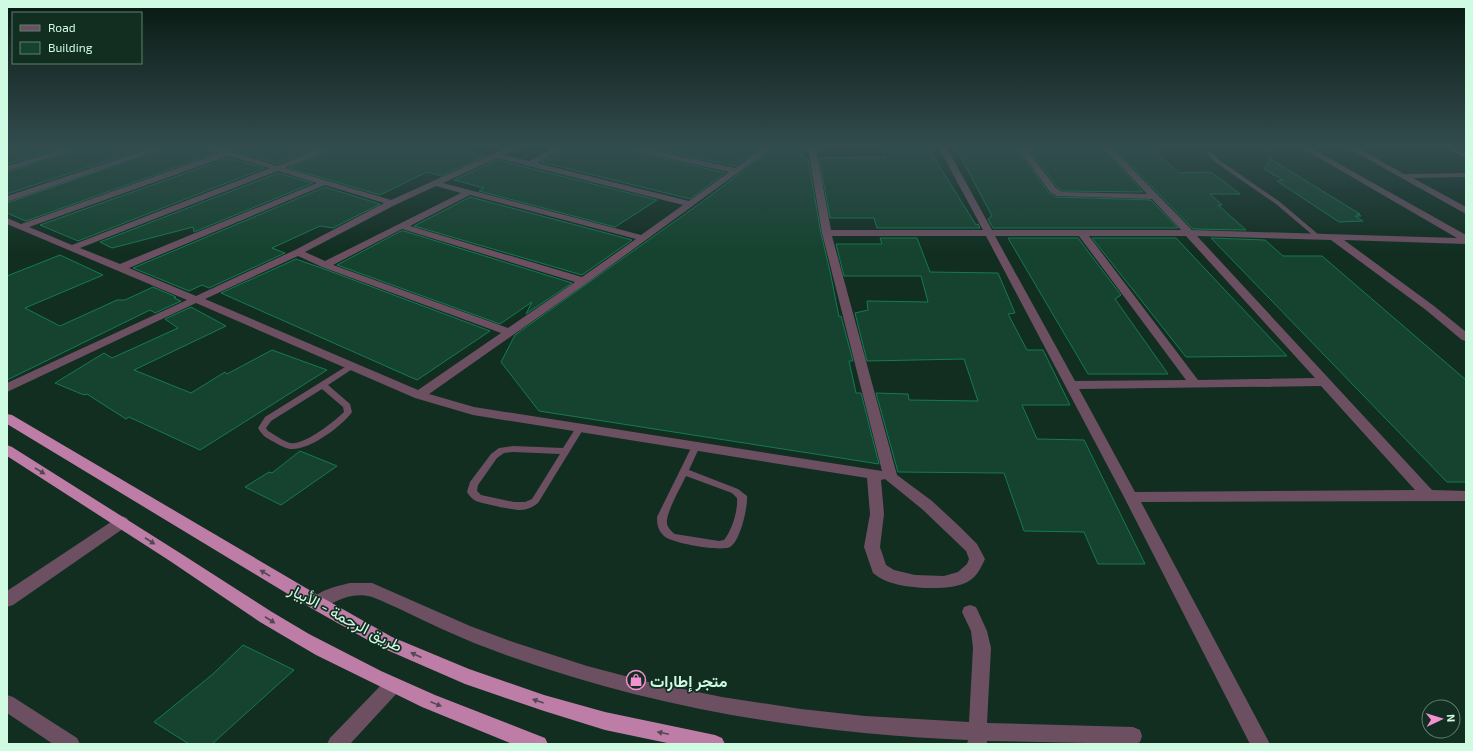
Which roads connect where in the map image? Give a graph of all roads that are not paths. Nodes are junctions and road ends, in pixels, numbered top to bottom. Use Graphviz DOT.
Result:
graph roads {
  1 [pos="55,183"];
  2 [pos="144,183"];
  3 [pos="241,183"];
  4 [pos="324,183"];
  5 [pos="435,183"];
  6 [pos="606,183"];
  7 [pos="719,183"];
  8 [pos="818,183"];
  9 [pos="962,183"];
  10 [pos="1048,183"];
  11 [pos="1142,183"];
  12 [pos="1249,183"];
  13 [pos="1367,183"];
  14 [pos="1414,183"];
  15 [pos="469,192"];
  16 [pos="1155,197"];
  17 [pos="7,199"];
  18 [pos="392,203"];
  19 [pos="690,204"];
  20 [pos="1466,211"];
  21 [pos="7,221"];
  22 [pos="401,226"];
  23 [pos="21,227"];
  24 [pos="827,233"];
  25 [pos="988,233"];
  26 [pos="1082,233"];
  27 [pos="1189,233"];
  28 [pos="1317,236"];
  29 [pos="1332,236"];
  30 [pos="643,238"];
  31 [pos="1466,240"];
  32 [pos="72,248"];
  33 [pos="298,252"];
  34 [pos="325,265"];
  35 [pos="120,268"];
  36 [pos="583,281"];
  37 [pos="195,299"];
  38 [pos="509,332"];
  39 [pos="1466,338"];
  40 [pos="352,366"];
  41 [pos="1325,382"];
  42 [pos="1070,384"];
  43 [pos="1195,384"];
  44 [pos="323,385"];
  45 [pos="7,388"];
  46 [pos="419,395"];
  47 [pos="7,418"];
  48 [pos="580,428"];
  49 [pos="696,446"];
  50 [pos="7,450"];
  51 [pos="566,451"];
  52 [pos="684,472"];
  53 [pos="874,474"];
  54 [pos="891,477"];
  55 [pos="1428,495"];
  56 [pos="1466,496"];
  57 [pos="1131,498"];
  58 [pos="122,522"];
  59 [pos="7,600"];
  60 [pos="316,603"];
  61 [pos="970,612"];
  62 [pos="392,686"];
  63 [pos="7,703"];
  64 [pos="1133,736"];
  65 [pos="977,737"];
  66 [pos="70,744"];
  67 [pos="337,744"];
  68 [pos="538,744"];
  69 [pos="715,744"];
  70 [pos="1260,744"];
  1 -- 17 [label="street"];
  2 -- 23 [label="street"];
  3 -- 32 [label="street"];
  4 -- 18 [label="street"];
  4 -- 35 [label="street"];
  5 -- 15 [label="street"];
  5 -- 18 [label="street"];
  6 -- 19 [label="street"];
  7 -- 19 [label="street"];
  8 -- 24 [label="street"];
  9 -- 25 [label="street"];
  10 -- 16 [label="street"];
  11 -- 16 [label="street"];
  12 -- 28 [label="lane"];
  13 -- 31 [label="street"];
  14 -- 20 [label="street"];
  15 -- 22 [label="street"];
  15 -- 30 [label="street"];
  16 -- 27 [label="street"];
  18 -- 33 [label="street"];
  19 -- 30 [label="street"];
  21 -- 23 [label="street"];
  22 -- 34 [label="street"];
  22 -- 36 [label="street"];
  23 -- 32 [label="street"];
  24 -- 25 [label="street"];
  24 -- 54 [label="street"];
  25 -- 26 [label="street"];
  25 -- 42 [label="street"];
  26 -- 27 [label="street"];
  26 -- 43 [label="street"];
  27 -- 28 [label="street"];
  27 -- 41 [label="street"];
  28 -- 29 [label="street"];
  29 -- 31 [label="street"];
  29 -- 39 [label="street"];
  30 -- 36 [label="street"];
  32 -- 35 [label="street"];
  33 -- 34 [label="street"];
  33 -- 37 [label="street"];
  34 -- 38 [label="street"];
  35 -- 37 [label="street"];
  36 -- 38 [label="street"];
  37 -- 40 [label="street"];
  37 -- 45 [label="street"];
  38 -- 46 [label="street"];
  40 -- 44 [label="lane"];
  40 -- 46 [label="street"];
  41 -- 43 [label="street"];
  41 -- 55 [label="street"];
  42 -- 43 [label="street"];
  42 -- 57 [label="street"];
  44 -- 44 [label="lane"];
  46 -- 48 [label="street"];
  60 -- 47 [label="highway, طريق الرجمة - الأبيار, one-way"];
  48 -- 49 [label="street"];
  48 -- 51 [label="lane"];
  49 -- 52 [label="lane"];
  49 -- 53 [label="street"];
  50 -- 58 [label="highway, one-way"];
  51 -- 51 [label="lane"];
  52 -- 52 [label="lane"];
  53 -- 54 [label="street"];
  53 -- 54 [label="street"];
  55 -- 56 [label="street"];
  55 -- 57 [label="street"];
  57 -- 70 [label="street"];
  58 -- 59 [label="street"];
  58 -- 62 [label="highway, one-way"];
  60 -- 65 [label="street"];
  69 -- 60 [label="highway, طريق الرجمة - الأبيار, one-way"];
  61 -- 65 [label="street"];
  62 -- 67 [label="street"];
  62 -- 68 [label="highway, one-way"];
  63 -- 66 [label="street"];
  64 -- 65 [label="street"];
}
